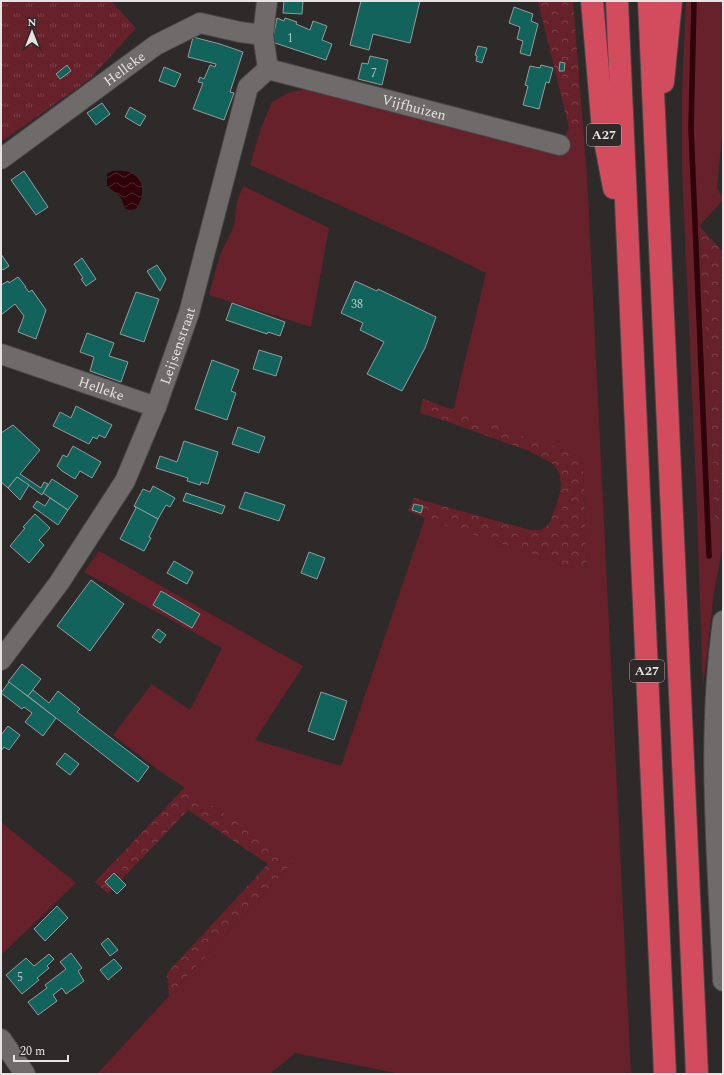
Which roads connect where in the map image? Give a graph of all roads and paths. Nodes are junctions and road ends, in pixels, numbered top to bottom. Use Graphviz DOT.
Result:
graph roads {
  1 [pos="267,1"];
  2 [pos="592,1"];
  3 [pos="617,1"];
  4 [pos="649,1"];
  5 [pos="671,1"];
  6 [pos="263,35"];
  7 [pos="268,69"];
  8 [pos="560,145"];
  9 [pos="656,149"];
  10 [pos="1,160"];
  11 [pos="629,268"];
  12 [pos="1,354"];
  13 [pos="156,407"];
  14 [pos="723,622"];
  15 [pos="1,660"];
  16 [pos="723,981"];
  17 [pos="1,1039"];
  18 [pos="25,1074"];
  19 [pos="665,1074"];
  20 [pos="697,1074"];
  1 -- 6 [label="street"];
  2 -- 11 [label="highway, A27"];
  3 -- 11 [label="highway, A27"];
  4 -- 9 [label="highway, A27"];
  5 -- 9 [label="highway, A27"];
  6 -- 7 [label="street"];
  6 -- 10 [label="street, Helleke"];
  7 -- 8 [label="street, Vijfhuizen"];
  7 -- 13 [label="street, Leijsenstraat"];
  9 -- 20 [label="highway, A27"];
  11 -- 19 [label="highway, A27"];
  12 -- 13 [label="street, Helleke"];
  13 -- 15 [label="street, Leijsenstraat"];
  14 -- 16 [label="street"];
  17 -- 18 [label="street"];
}
